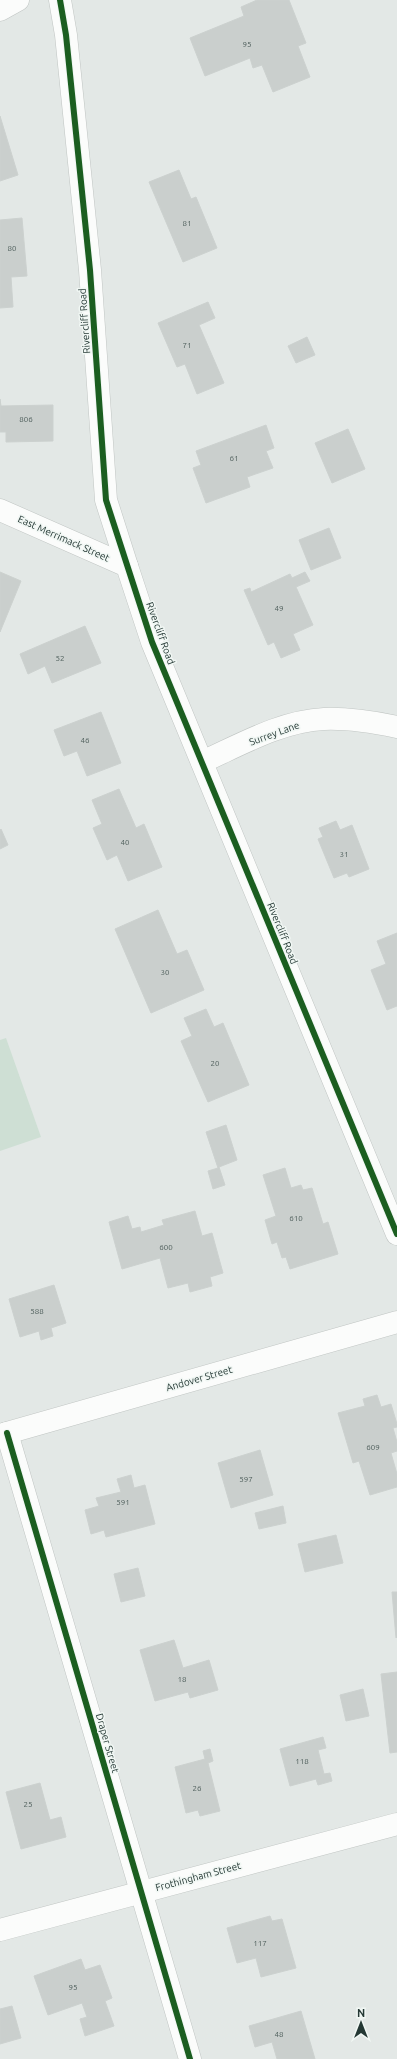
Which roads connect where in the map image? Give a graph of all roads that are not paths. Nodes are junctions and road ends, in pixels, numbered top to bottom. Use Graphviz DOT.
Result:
graph roads {
  1 [pos="18,0"];
  2 [pos="60,0"];
  3 [pos="0,10"];
  4 [pos="0,510"];
  5 [pos="127,566"];
  6 [pos="397,727"];
  7 [pos="202,762"];
  8 [pos="397,1234"];
  9 [pos="397,1322"];
  10 [pos="4,1434"];
  11 [pos="397,1824"];
  12 [pos="141,1892"];
  13 [pos="0,1930"];
  14 [pos="190,2059"];
  1 -- 3 [label="street"];
  2 -- 5 [label="street, Rivercliff Road"];
  4 -- 5 [label="street, East Merrimack Street"];
  5 -- 7 [label="street, Rivercliff Road"];
  6 -- 7 [label="street, Surrey Lane"];
  7 -- 8 [label="street, Rivercliff Road"];
  9 -- 10 [label="street, Andover Street"];
  10 -- 12 [label="street, Draper Street"];
  11 -- 12 [label="street, Frothingham Street"];
  12 -- 13 [label="street, Frothingham Street"];
  12 -- 14 [label="street, Draper Street"];
}
